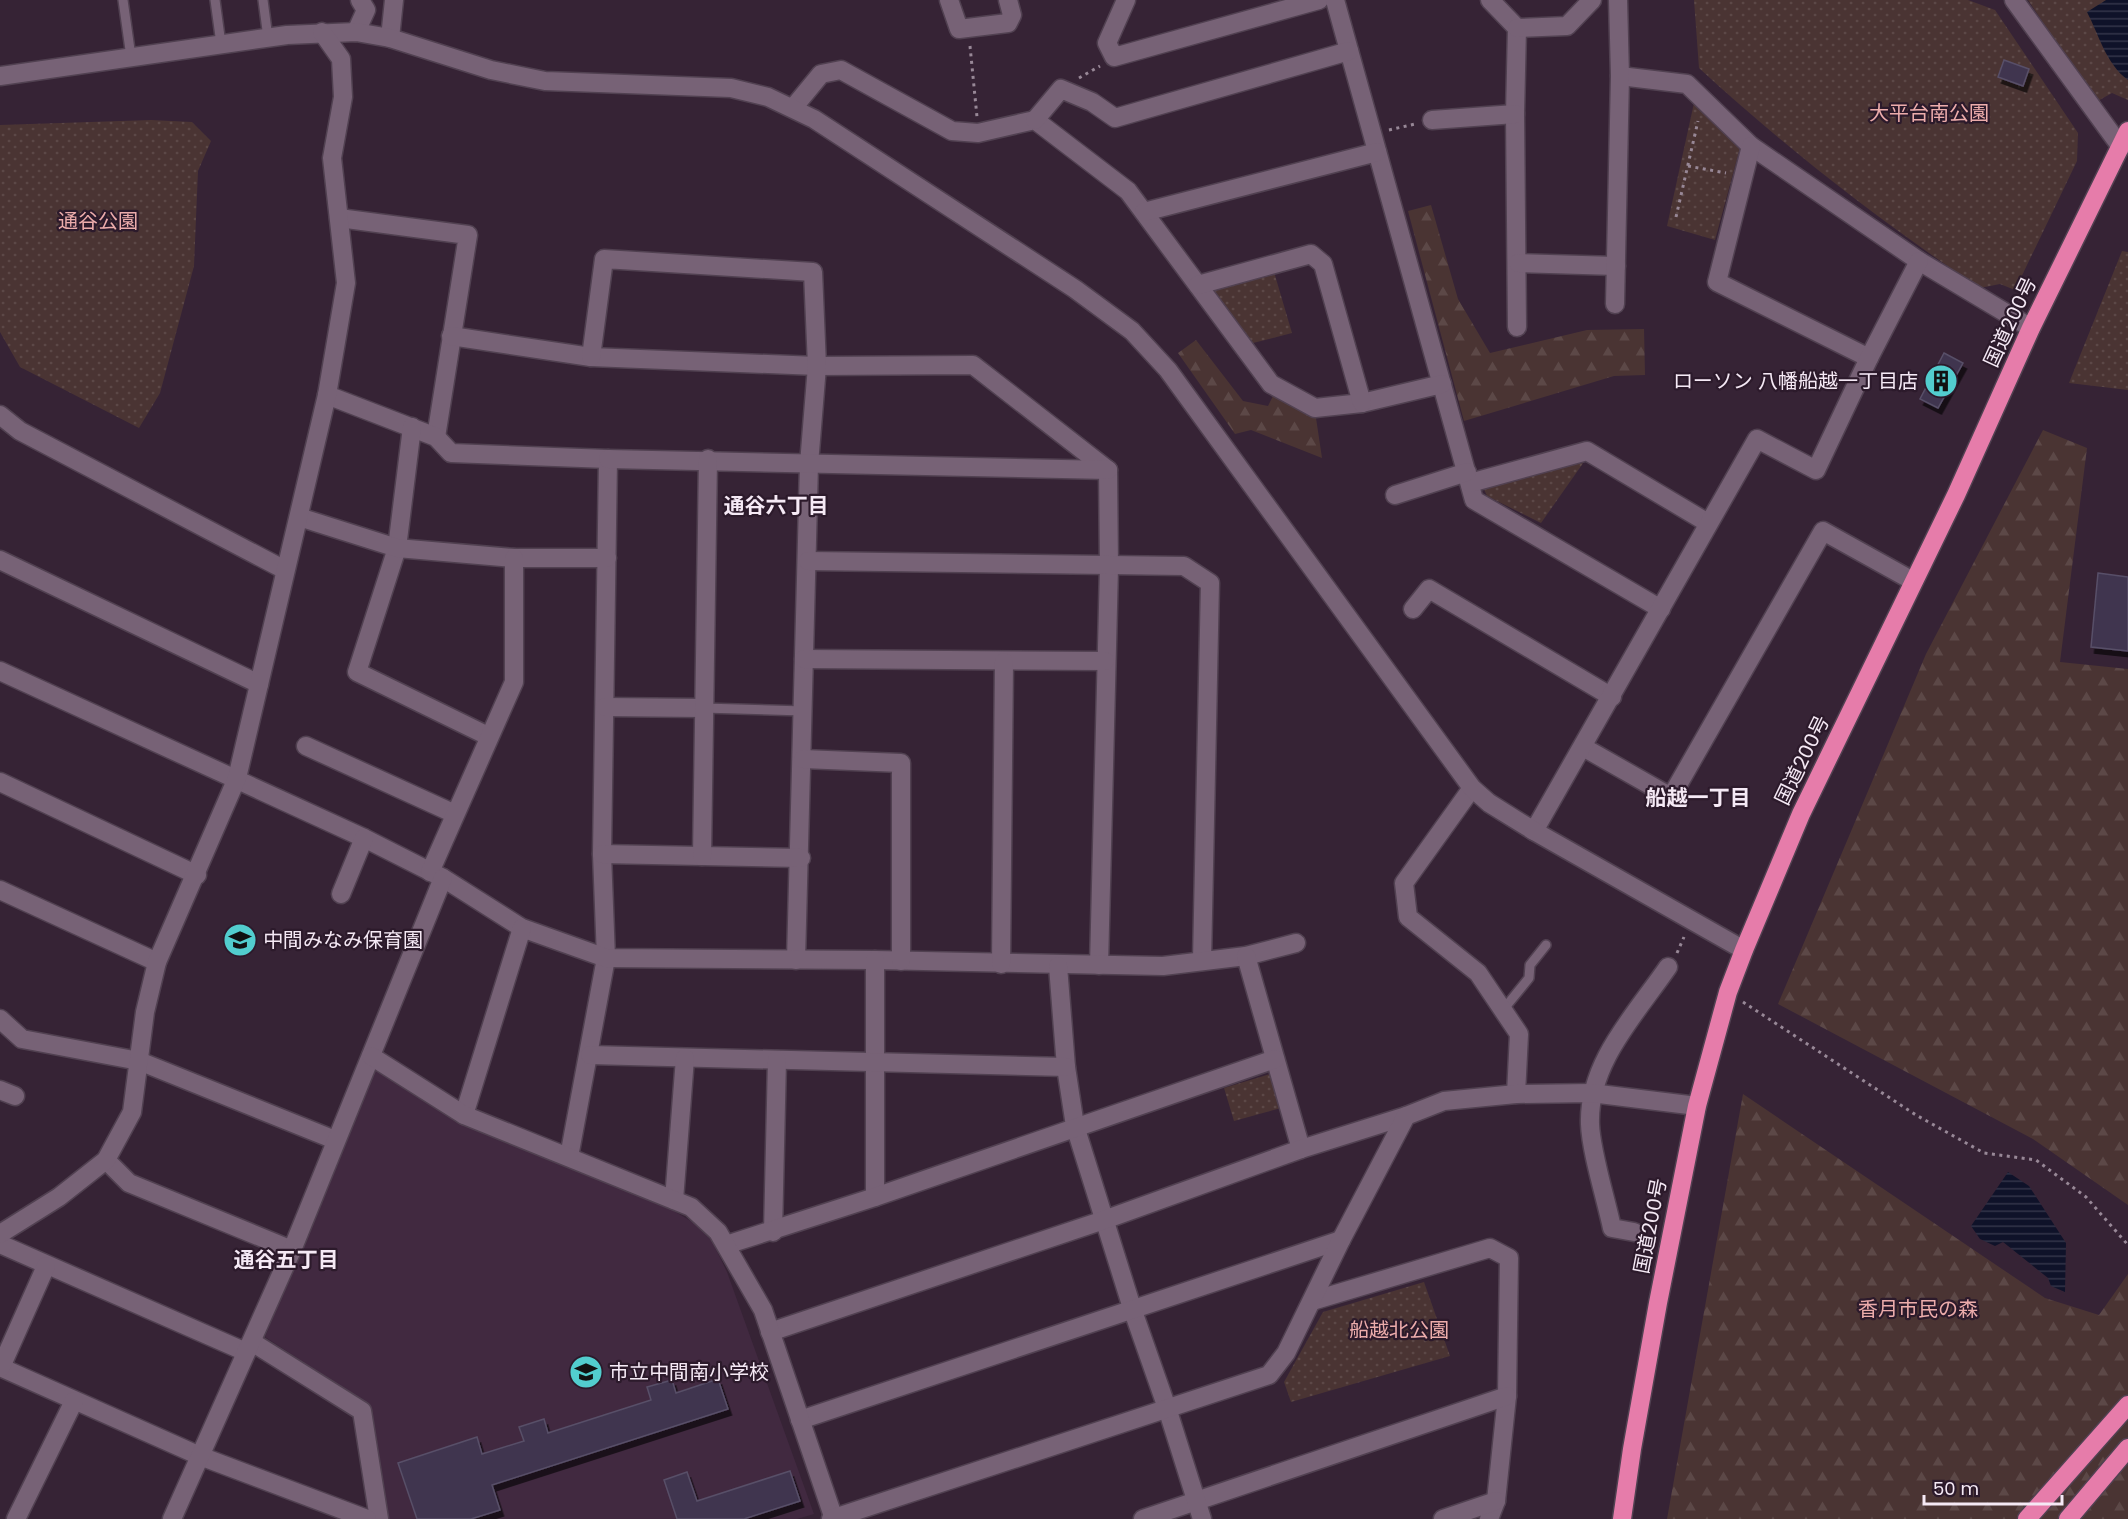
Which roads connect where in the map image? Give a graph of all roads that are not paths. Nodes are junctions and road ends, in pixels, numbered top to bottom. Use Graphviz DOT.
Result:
graph roads {
  1 [pos="123,0"];
  2 [pos="215,0"];
  3 [pos="263,0"];
  4 [pos="360,0"];
  5 [pos="394,0"];
  6 [pos="949,0"];
  7 [pos="1008,0"];
  8 [pos="1126,0"];
  9 [pos="1319,0"];
  10 [pos="1335,0"];
  11 [pos="1490,0"];
  12 [pos="1592,0"];
  13 [pos="1618,0"];
  14 [pos="2014,0"];
  15 [pos="1517,28"];
  16 [pos="322,32"];
  17 [pos="356,32"];
  18 [pos="268,38"];
  19 [pos="390,38"];
  20 [pos="221,44"];
  21 [pos="1349,51"];
  22 [pos="131,57"];
  23 [pos="0,76"];
  24 [pos="1620,76"];
  25 [pos="793,108"];
  26 [pos="1515,114"];
  27 [pos="1035,120"];
  28 [pos="1432,120"];
  29 [pos="1375,143"];
  30 [pos="2126,144"];
  31 [pos="1750,146"];
  32 [pos="1144,212"];
  33 [pos="339,218"];
  34 [pos="1919,261"];
  35 [pos="1518,263"];
  36 [pos="1616,266"];
  37 [pos="1198,285"];
  38 [pos="1615,304"];
  39 [pos="1517,327"];
  40 [pos="2031,328"];
  41 [pos="451,336"];
  42 [pos="591,357"];
  43 [pos="1869,358"];
  44 [pos="817,366"];
  45 [pos="1442,384"];
  46 [pos="327,395"];
  47 [pos="1362,403"];
  48 [pos="0,415"];
  49 [pos="412,427"];
  50 [pos="436,437"];
  51 [pos="608,459"];
  52 [pos="708,459"];
  53 [pos="809,464"];
  54 [pos="1108,470"];
  55 [pos="1468,478"];
  56 [pos="1395,495"];
  57 [pos="298,517"];
  58 [pos="1708,523"];
  59 [pos="397,548"];
  60 [pos="514,558"];
  61 [pos="608,558"];
  62 [pos="0,560"];
  63 [pos="808,561"];
  64 [pos="1109,567"];
  65 [pos="285,570"];
  66 [pos="1912,581"];
  67 [pos="1413,609"];
  68 [pos="1661,609"];
  69 [pos="804,659"];
  70 [pos="1004,662"];
  71 [pos="1105,662"];
  72 [pos="0,671"];
  73 [pos="259,684"];
  74 [pos="1612,697"];
  75 [pos="605,707"];
  76 [pos="703,708"];
  77 [pos="804,711"];
  78 [pos="488,736"];
  79 [pos="306,746"];
  80 [pos="1584,747"];
  81 [pos="802,759"];
  82 [pos="237,778"];
  83 [pos="0,782"];
  84 [pos="1472,788"];
  85 [pos="455,813"];
  86 [pos="1534,831"];
  87 [pos="364,838"];
  88 [pos="602,854"];
  89 [pos="702,856"];
  90 [pos="801,858"];
  91 [pos="197,875"];
  92 [pos="436,875"];
  93 [pos="0,891"];
  94 [pos="341,894"];
  95 [pos="522,928"];
  96 [pos="1296,943"];
  97 [pos="1546,945"];
  98 [pos="1744,950"];
  99 [pos="1246,956"];
  100 [pos="606,958"];
  101 [pos="796,960"];
  102 [pos="875,960"];
  103 [pos="901,961"];
  104 [pos="1202,961"];
  105 [pos="157,963"];
  106 [pos="1001,964"];
  107 [pos="1099,965"];
  108 [pos="1058,966"];
  109 [pos="1668,967"];
  110 [pos="1503,1010"];
  111 [pos="0,1019"];
  112 [pos="590,1055"];
  113 [pos="371,1056"];
  114 [pos="685,1058"];
  115 [pos="1275,1059"];
  116 [pos="777,1060"];
  117 [pos="139,1061"];
  118 [pos="874,1063"];
  119 [pos="1066,1067"];
  120 [pos="1591,1093"];
  121 [pos="1516,1094"];
  122 [pos="1697,1106"];
  123 [pos="464,1115"];
  124 [pos="1406,1116"];
  125 [pos="1075,1126"];
  126 [pos="335,1140"];
  127 [pos="1301,1149"];
  128 [pos="569,1157"];
  129 [pos="106,1160"];
  130 [pos="875,1197"];
  131 [pos="674,1200"];
  132 [pos="1104,1220"];
  133 [pos="773,1232"];
  134 [pos="1634,1232"];
  135 [pos="0,1234"];
  136 [pos="1341,1240"];
  137 [pos="0,1244"];
  138 [pos="726,1245"];
  139 [pos="292,1250"];
  140 [pos="46,1266"];
  141 [pos="1312,1301"];
  142 [pos="1133,1311"];
  143 [pos="770,1332"];
  144 [pos="249,1347"];
  145 [pos="0,1367"];
  146 [pos="1507,1396"];
  147 [pos="75,1401"];
  148 [pos="2128,1405"];
  149 [pos="1167,1408"];
  150 [pos="800,1420"];
  151 [pos="2128,1448"];
  152 [pos="1632,1449"];
  153 [pos="200,1456"];
  154 [pos="1196,1502"];
  155 [pos="1496,1502"];
  156 [pos="16,1519"];
  157 [pos="172,1519"];
  158 [pos="367,1519"];
  159 [pos="379,1519"];
  160 [pos="833,1519"];
  161 [pos="1143,1519"];
  162 [pos="1202,1519"];
  163 [pos="1443,1519"];
  164 [pos="1489,1519"];
  165 [pos="1612,1519"];
  166 [pos="1622,1519"];
  167 [pos="2026,1519"];
  168 [pos="2068,1519"];
  1 -- 22 [label="lane"];
  2 -- 20 [label="lane"];
  3 -- 18 [label="lane"];
  4 -- 17 [label="street"];
  5 -- 19 [label="street"];
  6 -- 7 [label="street"];
  8 -- 9 [label="street"];
  10 -- 21 [label="street"];
  11 -- 15 [label="street"];
  12 -- 15 [label="street"];
  13 -- 24 [label="street"];
  14 -- 30 [label="street"];
  15 -- 26 [label="street"];
  16 -- 17 [label="street"];
  16 -- 18 [label="street"];
  16 -- 33 [label="street"];
  17 -- 19 [label="street"];
  18 -- 20 [label="street"];
  19 -- 25 [label="street"];
  20 -- 22 [label="street"];
  21 -- 27 [label="street"];
  21 -- 29 [label="street"];
  22 -- 23 [label="street"];
  24 -- 31 [label="street"];
  24 -- 36 [label="street"];
  25 -- 27 [label="street"];
  25 -- 84 [label="street"];
  26 -- 28 [label="street"];
  26 -- 35 [label="street"];
  27 -- 32 [label="street"];
  29 -- 32 [label="street"];
  29 -- 45 [label="street"];
  30 -- 40 [label="highway, 国道200号"];
  31 -- 34 [label="street"];
  31 -- 43 [label="street"];
  32 -- 37 [label="street"];
  33 -- 41 [label="street"];
  33 -- 46 [label="street"];
  34 -- 40 [label="street"];
  34 -- 43 [label="street"];
  35 -- 36 [label="street"];
  35 -- 39 [label="street"];
  36 -- 38 [label="street"];
  37 -- 47 [label="street"];
  37 -- 47 [label="street"];
  40 -- 66 [label="highway, 国道200号"];
  41 -- 42 [label="street"];
  41 -- 50 [label="street"];
  42 -- 44 [label="street"];
  42 -- 44 [label="street"];
  43 -- 58 [label="street"];
  44 -- 53 [label="street"];
  44 -- 54 [label="street"];
  45 -- 47 [label="street"];
  45 -- 55 [label="street"];
  46 -- 49 [label="street"];
  46 -- 57 [label="street"];
  48 -- 65 [label="street"];
  49 -- 50 [label="street"];
  49 -- 59 [label="street"];
  50 -- 51 [label="street"];
  51 -- 52 [label="street"];
  51 -- 61 [label="street"];
  52 -- 53 [label="street"];
  52 -- 76 [label="street"];
  53 -- 54 [label="street"];
  53 -- 63 [label="street"];
  54 -- 64 [label="street"];
  55 -- 56 [label="street"];
  55 -- 58 [label="street"];
  55 -- 68 [label="street"];
  57 -- 59 [label="street"];
  57 -- 65 [label="street"];
  58 -- 68 [label="street"];
  59 -- 60 [label="street"];
  59 -- 78 [label="street"];
  60 -- 61 [label="street"];
  60 -- 78 [label="street"];
  61 -- 75 [label="street"];
  62 -- 73 [label="street"];
  63 -- 64 [label="street"];
  63 -- 69 [label="street"];
  64 -- 71 [label="street"];
  64 -- 104 [label="street"];
  65 -- 73 [label="street"];
  66 -- 80 [label="street"];
  66 -- 98 [label="highway, 国道200号"];
  67 -- 74 [label="street"];
  68 -- 74 [label="street"];
  69 -- 70 [label="street"];
  69 -- 77 [label="street"];
  70 -- 71 [label="street"];
  70 -- 106 [label="street"];
  71 -- 107 [label="street"];
  72 -- 82 [label="street"];
  73 -- 82 [label="street"];
  74 -- 80 [label="street"];
  75 -- 76 [label="street"];
  75 -- 88 [label="street"];
  76 -- 77 [label="lane"];
  76 -- 89 [label="street"];
  77 -- 81 [label="street"];
  78 -- 85 [label="street"];
  79 -- 85 [label="street"];
  80 -- 86 [label="street"];
  81 -- 90 [label="street"];
  81 -- 103 [label="street"];
  82 -- 87 [label="street"];
  82 -- 91 [label="street"];
  83 -- 91 [label="street"];
  84 -- 86 [label="street"];
  84 -- 110 [label="street"];
  85 -- 92 [label="street"];
  86 -- 98 [label="street"];
  87 -- 92 [label="street"];
  87 -- 94 [label="street"];
  88 -- 89 [label="street"];
  88 -- 100 [label="street"];
  89 -- 90 [label="street"];
  90 -- 101 [label="street"];
  91 -- 105 [label="street"];
  92 -- 95 [label="street"];
  92 -- 113 [label="street"];
  93 -- 105 [label="street"];
  95 -- 100 [label="street"];
  95 -- 123 [label="street"];
  96 -- 99 [label="street"];
  97 -- 110 [label="lane"];
  98 -- 122 [label="highway, 国道200号"];
  99 -- 104 [label="street"];
  99 -- 115 [label="street"];
  100 -- 101 [label="street"];
  100 -- 112 [label="street"];
  101 -- 102 [label="street"];
  102 -- 103 [label="street"];
  102 -- 118 [label="street"];
  103 -- 106 [label="street"];
  104 -- 107 [label="street"];
  105 -- 117 [label="street"];
  106 -- 108 [label="street"];
  107 -- 108 [label="street"];
  108 -- 119 [label="street"];
  109 -- 120 [label="street"];
  110 -- 121 [label="street"];
  111 -- 117 [label="street"];
  112 -- 114 [label="street"];
  112 -- 128 [label="street"];
  113 -- 123 [label="street"];
  113 -- 126 [label="street"];
  114 -- 116 [label="street"];
  114 -- 131 [label="street"];
  115 -- 125 [label="street"];
  115 -- 127 [label="street"];
  116 -- 118 [label="street"];
  116 -- 133 [label="street"];
  117 -- 126 [label="street"];
  117 -- 129 [label="street"];
  118 -- 119 [label="street"];
  118 -- 130 [label="street"];
  119 -- 125 [label="street"];
  120 -- 121 [label="street"];
  120 -- 122 [label="street"];
  120 -- 134 [label="street"];
  121 -- 124 [label="street"];
  122 -- 152 [label="highway, 国道200号"];
  123 -- 128 [label="street"];
  124 -- 127 [label="street"];
  124 -- 136 [label="street"];
  125 -- 130 [label="street"];
  125 -- 132 [label="street"];
  126 -- 139 [label="street"];
  127 -- 132 [label="street"];
  128 -- 131 [label="street"];
  129 -- 135 [label="street"];
  129 -- 139 [label="street"];
  130 -- 133 [label="street"];
  131 -- 138 [label="street"];
  132 -- 142 [label="street"];
  132 -- 143 [label="street"];
  133 -- 138 [label="street"];
  136 -- 141 [label="street"];
  136 -- 142 [label="street"];
  137 -- 140 [label="street"];
  138 -- 143 [label="street"];
  139 -- 144 [label="street"];
  140 -- 144 [label="street"];
  140 -- 145 [label="street"];
  141 -- 146 [label="street"];
  141 -- 149 [label="street"];
  142 -- 149 [label="street"];
  142 -- 150 [label="street"];
  143 -- 150 [label="street"];
  144 -- 153 [label="street"];
  144 -- 159 [label="street"];
  145 -- 147 [label="street"];
  146 -- 154 [label="street"];
  146 -- 155 [label="street"];
  147 -- 153 [label="street"];
  147 -- 156 [label="street"];
  148 -- 167 [label="highway"];
  149 -- 154 [label="street"];
  149 -- 160 [label="street"];
  150 -- 160 [label="street"];
  151 -- 168 [label="highway"];
  152 -- 165 [label="highway, 国道200号"];
  152 -- 166 [label="highway, 国道200号"];
  153 -- 157 [label="street"];
  153 -- 158 [label="street"];
  154 -- 161 [label="street"];
  154 -- 162 [label="street"];
  155 -- 163 [label="street"];
  155 -- 164 [label="street"];
}
